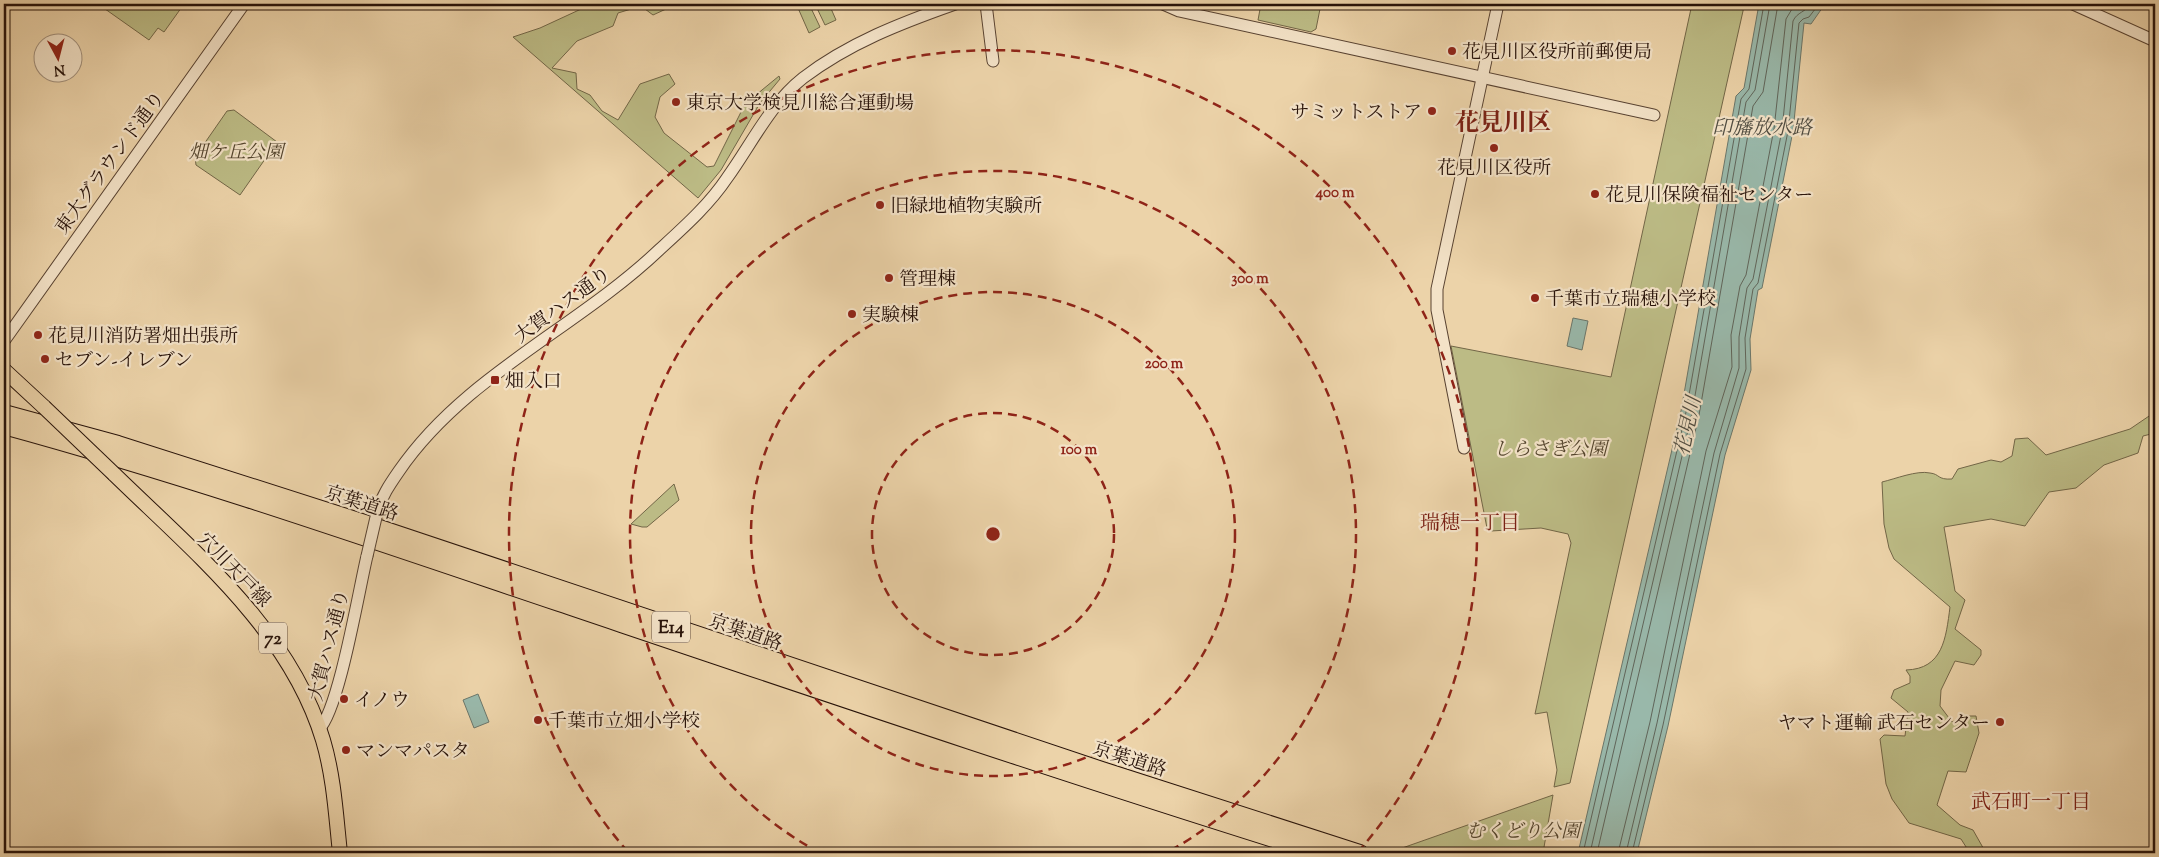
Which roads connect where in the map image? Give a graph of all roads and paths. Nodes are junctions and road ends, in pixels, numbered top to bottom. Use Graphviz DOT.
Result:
graph roads {
  1 [pos="244,4"];
  2 [pos="955,4"];
  3 [pos="986,4"];
  4 [pos="1163,4"];
  5 [pos="1498,4"];
  6 [pos="2073,4"];
  7 [pos="2155,40"];
  8 [pos="993,61"];
  9 [pos="1481,77"];
  10 [pos="1654,115"];
  11 [pos="4,341"];
  12 [pos="4,370"];
  13 [pos="4,413"];
  14 [pos="4,426"];
  15 [pos="1464,448"];
  16 [pos="319,729"];
  17 [pos="340,853"];
  18 [pos="1318,853"];
  19 [pos="1360,853"];
  1 -- 11 [label="street, 東大グラウンド通り"];
  2 -- 16 [label="street, 大賀ハス通り, bridge"];
  3 -- 8 [label="street"];
  4 -- 9 [label="street"];
  5 -- 9 [label="street"];
  6 -- 7 [label="street"];
  9 -- 10 [label="street"];
  9 -- 15 [label="street"];
  12 -- 16 [label="main road, 穴川天戸線 / 72, bridge"];
  13 -- 19 [label="highway, 京葉道路 / E14"];
  14 -- 18 [label="highway, 京葉道路 / E14"];
  16 -- 17 [label="main road, 穴川天戸線 / 72"];
}
